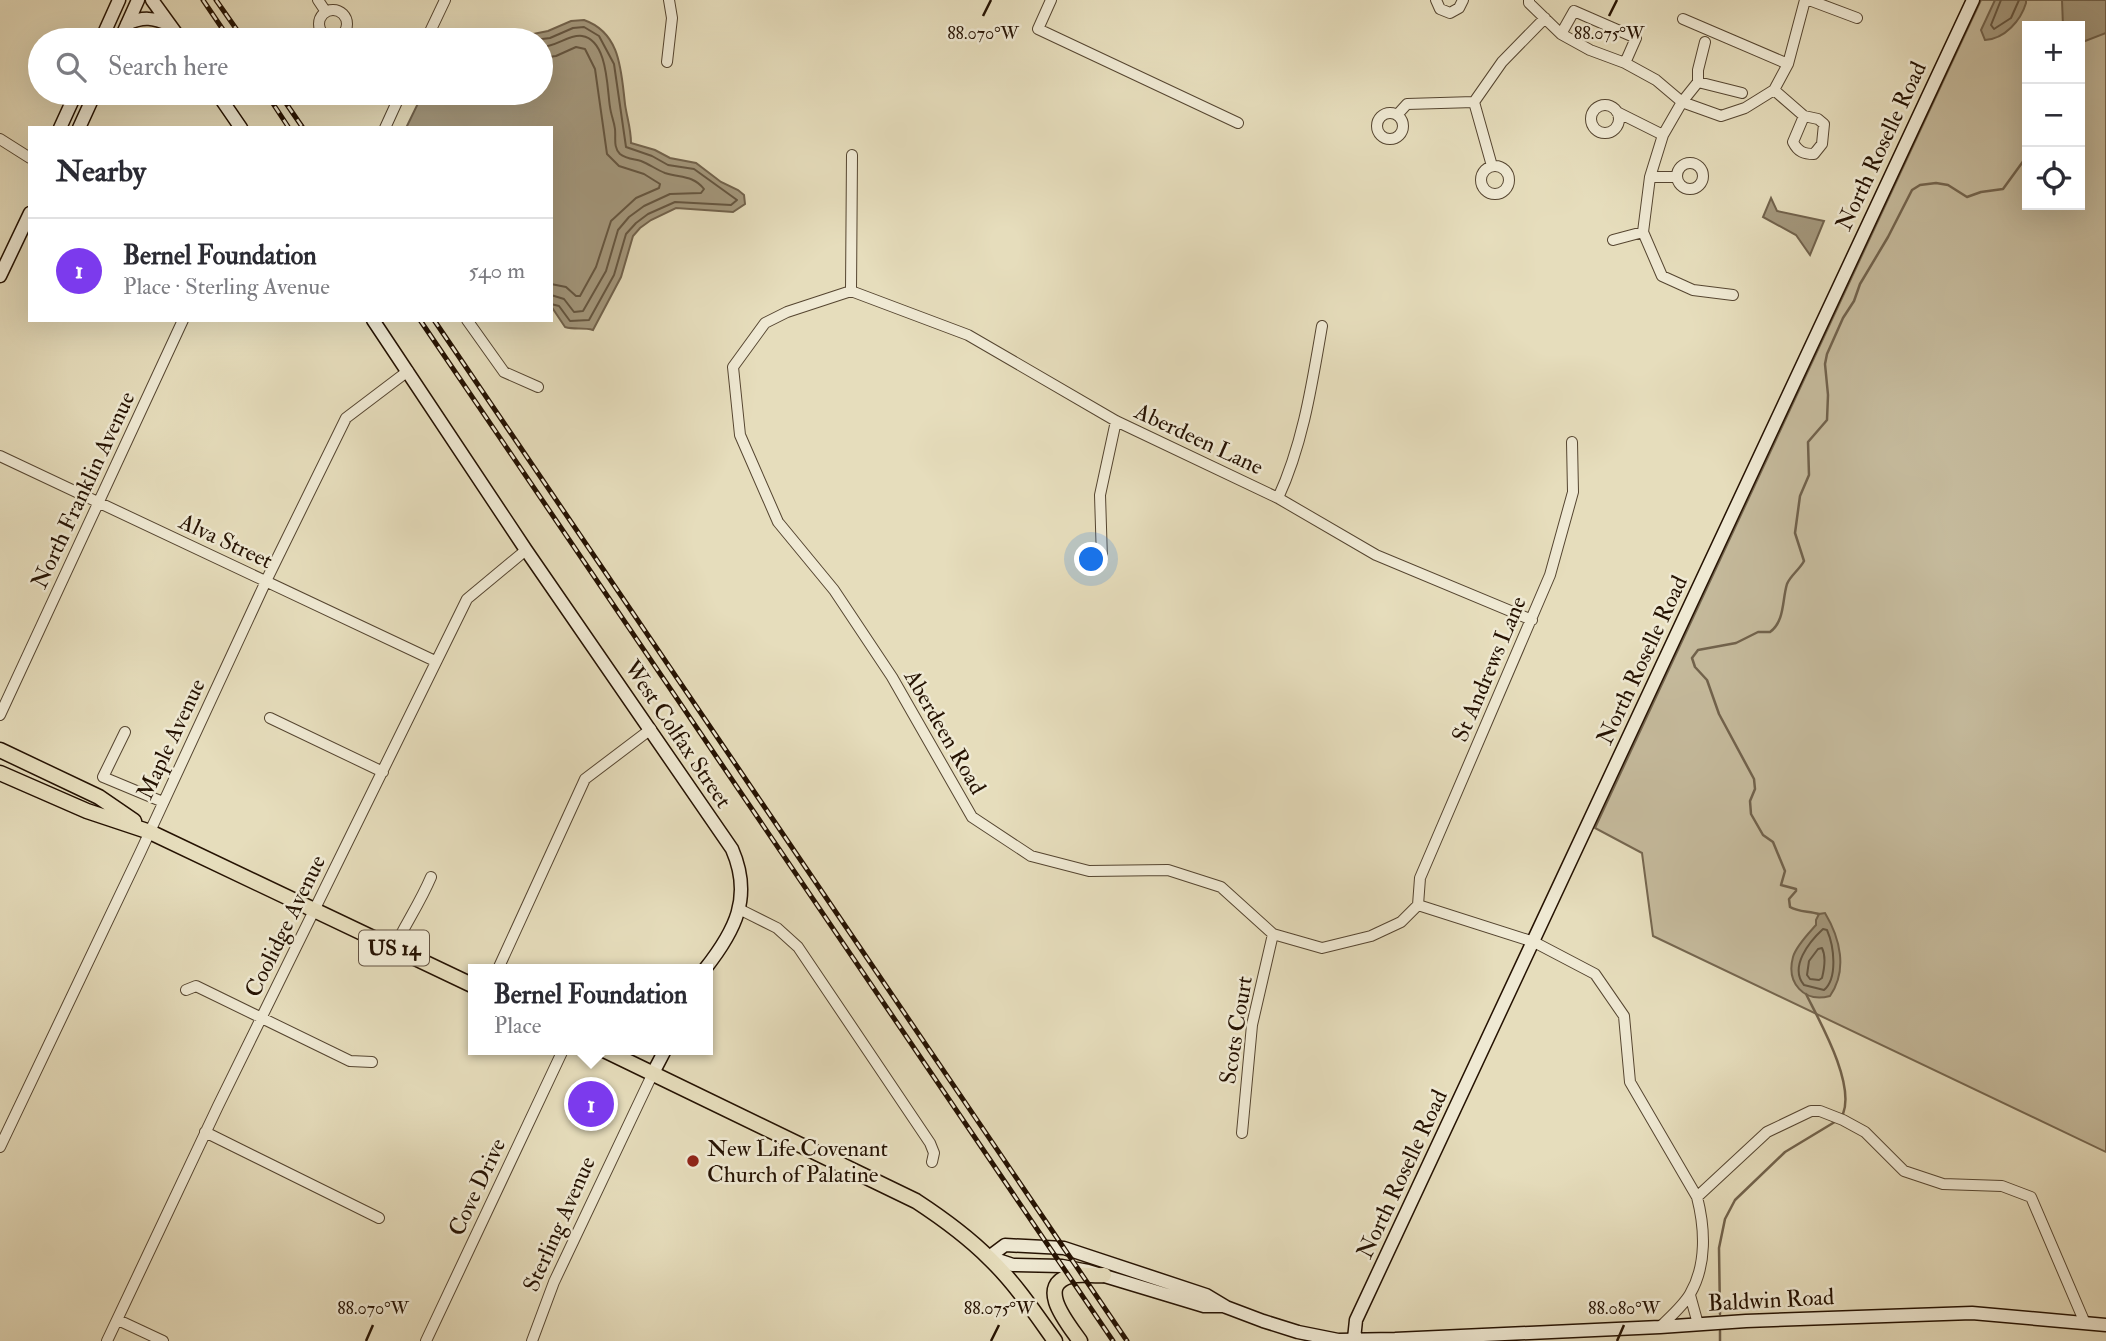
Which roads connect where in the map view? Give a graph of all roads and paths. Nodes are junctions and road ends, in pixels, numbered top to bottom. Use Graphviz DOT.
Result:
graph roads {
  1 [pos="119,0"];
  2 [pos="138,0"];
  3 [pos="152,0"];
  4 [pos="318,0"];
  5 [pos="444,0"];
  6 [pos="669,0"];
  7 [pos="1051,0"];
  8 [pos="1436,0"];
  9 [pos="1463,0"];
  10 [pos="1529,0"];
  11 [pos="1807,0"];
  12 [pos="1973,0"];
  13 [pos="326,12"];
  14 [pos="1545,18"];
  15 [pos="1857,18"];
  16 [pos="1683,19"];
  17 [pos="127,24"];
  18 [pos="170,25"];
  19 [pos="106,28"];
  20 [pos="125,28"];
  21 [pos="172,28"];
  22 [pos="431,28"];
  23 [pos="1561,34"];
  24 [pos="1705,42"];
  25 [pos="667,62"];
  26 [pos="1625,63"];
  27 [pos="1788,64"];
  28 [pos="1698,82"];
  29 [pos="1774,90"];
  30 [pos="1742,93"];
  31 [pos="1474,102"];
  32 [pos="1682,102"];
  33 [pos="71,105"];
  34 [pos="90,105"];
  35 [pos="225,105"];
  36 [pos="396,105"];
  37 [pos="1616,112"];
  38 [pos="1396,114"];
  39 [pos="1804,116"];
  40 [pos="1238,123"];
  41 [pos="61,126"];
  42 [pos="80,126"];
  43 [pos="240,126"];
  44 [pos="386,126"];
  45 [pos="1663,135"];
  46 [pos="0,139"];
  47 [pos="852,155"];
  48 [pos="28,157"];
  49 [pos="1492,166"];
  50 [pos="1650,177"];
  51 [pos="1677,177"];
  52 [pos="28,217"];
  53 [pos="1643,232"];
  54 [pos="1613,240"];
  55 [pos="0,276"];
  56 [pos="851,291"];
  57 [pos="1733,295"];
  58 [pos="182,322"];
  59 [pos="374,322"];
  60 [pos="468,322"];
  61 [pos="1322,326"];
  62 [pos="408,371"];
  63 [pos="538,387"];
  64 [pos="1116,421"];
  65 [pos="1572,442"];
  66 [pos="0,456"];
  67 [pos="1278,498"];
  68 [pos="98,502"];
  69 [pos="526,550"];
  70 [pos="1102,559"];
  71 [pos="266,581"];
  72 [pos="1532,620"];
  73 [pos="435,661"];
  74 [pos="0,715"];
  75 [pos="270,718"];
  76 [pos="651,729"];
  77 [pos="125,732"];
  78 [pos="0,750"];
  79 [pos="383,772"];
  80 [pos="0,773"];
  81 [pos="163,802"];
  82 [pos="150,832"];
  83 [pos="431,877"];
  84 [pos="1418,905"];
  85 [pos="739,909"];
  86 [pos="314,910"];
  87 [pos="1273,934"];
  88 [pos="1534,942"];
  89 [pos="394,948"];
  90 [pos="500,964"];
  91 [pos="709,964"];
  92 [pos="468,983"];
  93 [pos="186,990"];
  94 [pos="261,1018"];
  95 [pos="561,1055"];
  96 [pos="615,1055"];
  97 [pos="662,1055"];
  98 [pos="372,1062"];
  99 [pos="653,1073"];
  100 [pos="205,1132"];
  101 [pos="1242,1133"];
  102 [pos="0,1147"];
  103 [pos="932,1162"];
  104 [pos="1697,1197"];
  105 [pos="379,1217"];
  106 [pos="989,1257"];
  107 [pos="1104,1276"];
  108 [pos="1690,1295"];
  109 [pos="1226,1307"];
  110 [pos="118,1320"];
  111 [pos="2085,1323"];
  112 [pos="1698,1324"];
  113 [pos="2106,1325"];
  114 [pos="1660,1327"];
  115 [pos="1550,1336"];
  116 [pos="1354,1339"];
  117 [pos="107,1341"];
  118 [pos="163,1341"];
  119 [pos="426,1341"];
  120 [pos="532,1341"];
  121 [pos="1055,1341"];
  122 [pos="1080,1341"];
  1 -- 19 [label="main road"];
  2 -- 17 [label="main road"];
  3 -- 18 [label="main road"];
  4 -- 13 [label="street"];
  5 -- 22 [label="street"];
  6 -- 25 [label="street"];
  7 -- 40 [label="street"];
  8 -- 9 [label="street"];
  10 -- 14 [label="street"];
  11 -- 15 [label="street"];
  11 -- 27 [label="street"];
  12 -- 88 [label="main road, North Roselle Road"];
  14 -- 23 [label="street"];
  14 -- 31 [label="street"];
  16 -- 27 [label="street"];
  17 -- 18 [label="main road"];
  17 -- 20 [label="main road"];
  18 -- 21 [label="main road"];
  23 -- 26 [label="street"];
  23 -- 26 [label="street"];
  24 -- 28 [label="street"];
  26 -- 32 [label="street"];
  27 -- 29 [label="street"];
  28 -- 30 [label="street"];
  28 -- 32 [label="street"];
  29 -- 32 [label="street"];
  29 -- 39 [label="street"];
  31 -- 38 [label="street"];
  31 -- 49 [label="street"];
  32 -- 45 [label="street"];
  33 -- 41 [label="main road"];
  34 -- 42 [label="main road"];
  35 -- 43 [label="main road"];
  36 -- 44 [label="street"];
  37 -- 45 [label="street"];
  45 -- 50 [label="street"];
  46 -- 48 [label="street"];
  47 -- 56 [label="street"];
  50 -- 51 [label="street"];
  50 -- 53 [label="street"];
  52 -- 55 [label="main road"];
  53 -- 54 [label="street"];
  53 -- 57 [label="street"];
  56 -- 64 [label="street, Aberdeen Lane"];
  56 -- 87 [label="street, Aberdeen Road"];
  58 -- 68 [label="street, North Franklin Avenue"];
  59 -- 62 [label="main road, West Colfax Street"];
  60 -- 63 [label="street"];
  61 -- 67 [label="street"];
  62 -- 69 [label="main road, West Colfax Street"];
  62 -- 71 [label="street, Maple Avenue"];
  64 -- 67 [label="street, Aberdeen Lane"];
  64 -- 70 [label="street"];
  65 -- 72 [label="street, St Andrews Lane"];
  66 -- 68 [label="street, Alva Street"];
  67 -- 72 [label="street, Aberdeen Lane"];
  68 -- 71 [label="street, Alva Street"];
  68 -- 74 [label="street, North Franklin Avenue"];
  69 -- 73 [label="street, Coolidge Avenue"];
  69 -- 76 [label="main road, West Colfax Street"];
  71 -- 73 [label="street, Alva Street"];
  71 -- 81 [label="street, Maple Avenue"];
  72 -- 84 [label="street, St Andrews Lane"];
  73 -- 79 [label="street, Coolidge Avenue"];
  75 -- 79 [label="street"];
  76 -- 85 [label="main road, West Colfax Street"];
  76 -- 90 [label="street"];
  77 -- 81 [label="street"];
  78 -- 82 [label="main road, US 14"];
  79 -- 86 [label="street, Coolidge Avenue"];
  80 -- 82 [label="main road, US 14"];
  81 -- 82 [label="street, Maple Avenue"];
  82 -- 86 [label="main road, US 14"];
  82 -- 102 [label="street, Maple Avenue"];
  83 -- 89 [label="street"];
  84 -- 87 [label="street, Aberdeen Road"];
  84 -- 88 [label="street"];
  85 -- 91 [label="main road"];
  85 -- 103 [label="street"];
  86 -- 89 [label="main road, US 14"];
  86 -- 94 [label="street, Coolidge Avenue"];
  87 -- 101 [label="street, Scots Court"];
  88 -- 104 [label="street"];
  88 -- 116 [label="main road, North Roselle Road"];
  89 -- 92 [label="main road, US 14"];
  93 -- 94 [label="street"];
  94 -- 98 [label="street"];
  94 -- 100 [label="street, Coolidge Avenue"];
  95 -- 119 [label="street, Cove Drive"];
  96 -- 99 [label="main road"];
  97 -- 99 [label="main road, Sterling Avenue"];
  99 -- 106 [label="main road"];
  99 -- 120 [label="street, Sterling Avenue"];
  100 -- 105 [label="street"];
  100 -- 110 [label="street, Coolidge Avenue"];
  104 -- 108 [label="street"];
  104 -- 111 [label="street"];
  106 -- 107 [label="main road"];
  106 -- 109 [label="main road"];
  106 -- 121 [label="main road"];
  107 -- 109 [label="main road"];
  107 -- 122 [label="main road"];
  108 -- 112 [label="street"];
  108 -- 114 [label="street"];
  109 -- 116 [label="main road, Baldwin Road"];
  110 -- 117 [label="street, Coolidge Avenue"];
  110 -- 118 [label="street"];
  111 -- 112 [label="main road, Baldwin Road"];
  111 -- 113 [label="main road, Baldwin Road"];
  112 -- 114 [label="main road, Baldwin Road"];
  114 -- 115 [label="main road, Baldwin Road"];
  115 -- 116 [label="main road, Baldwin Road"];
}
